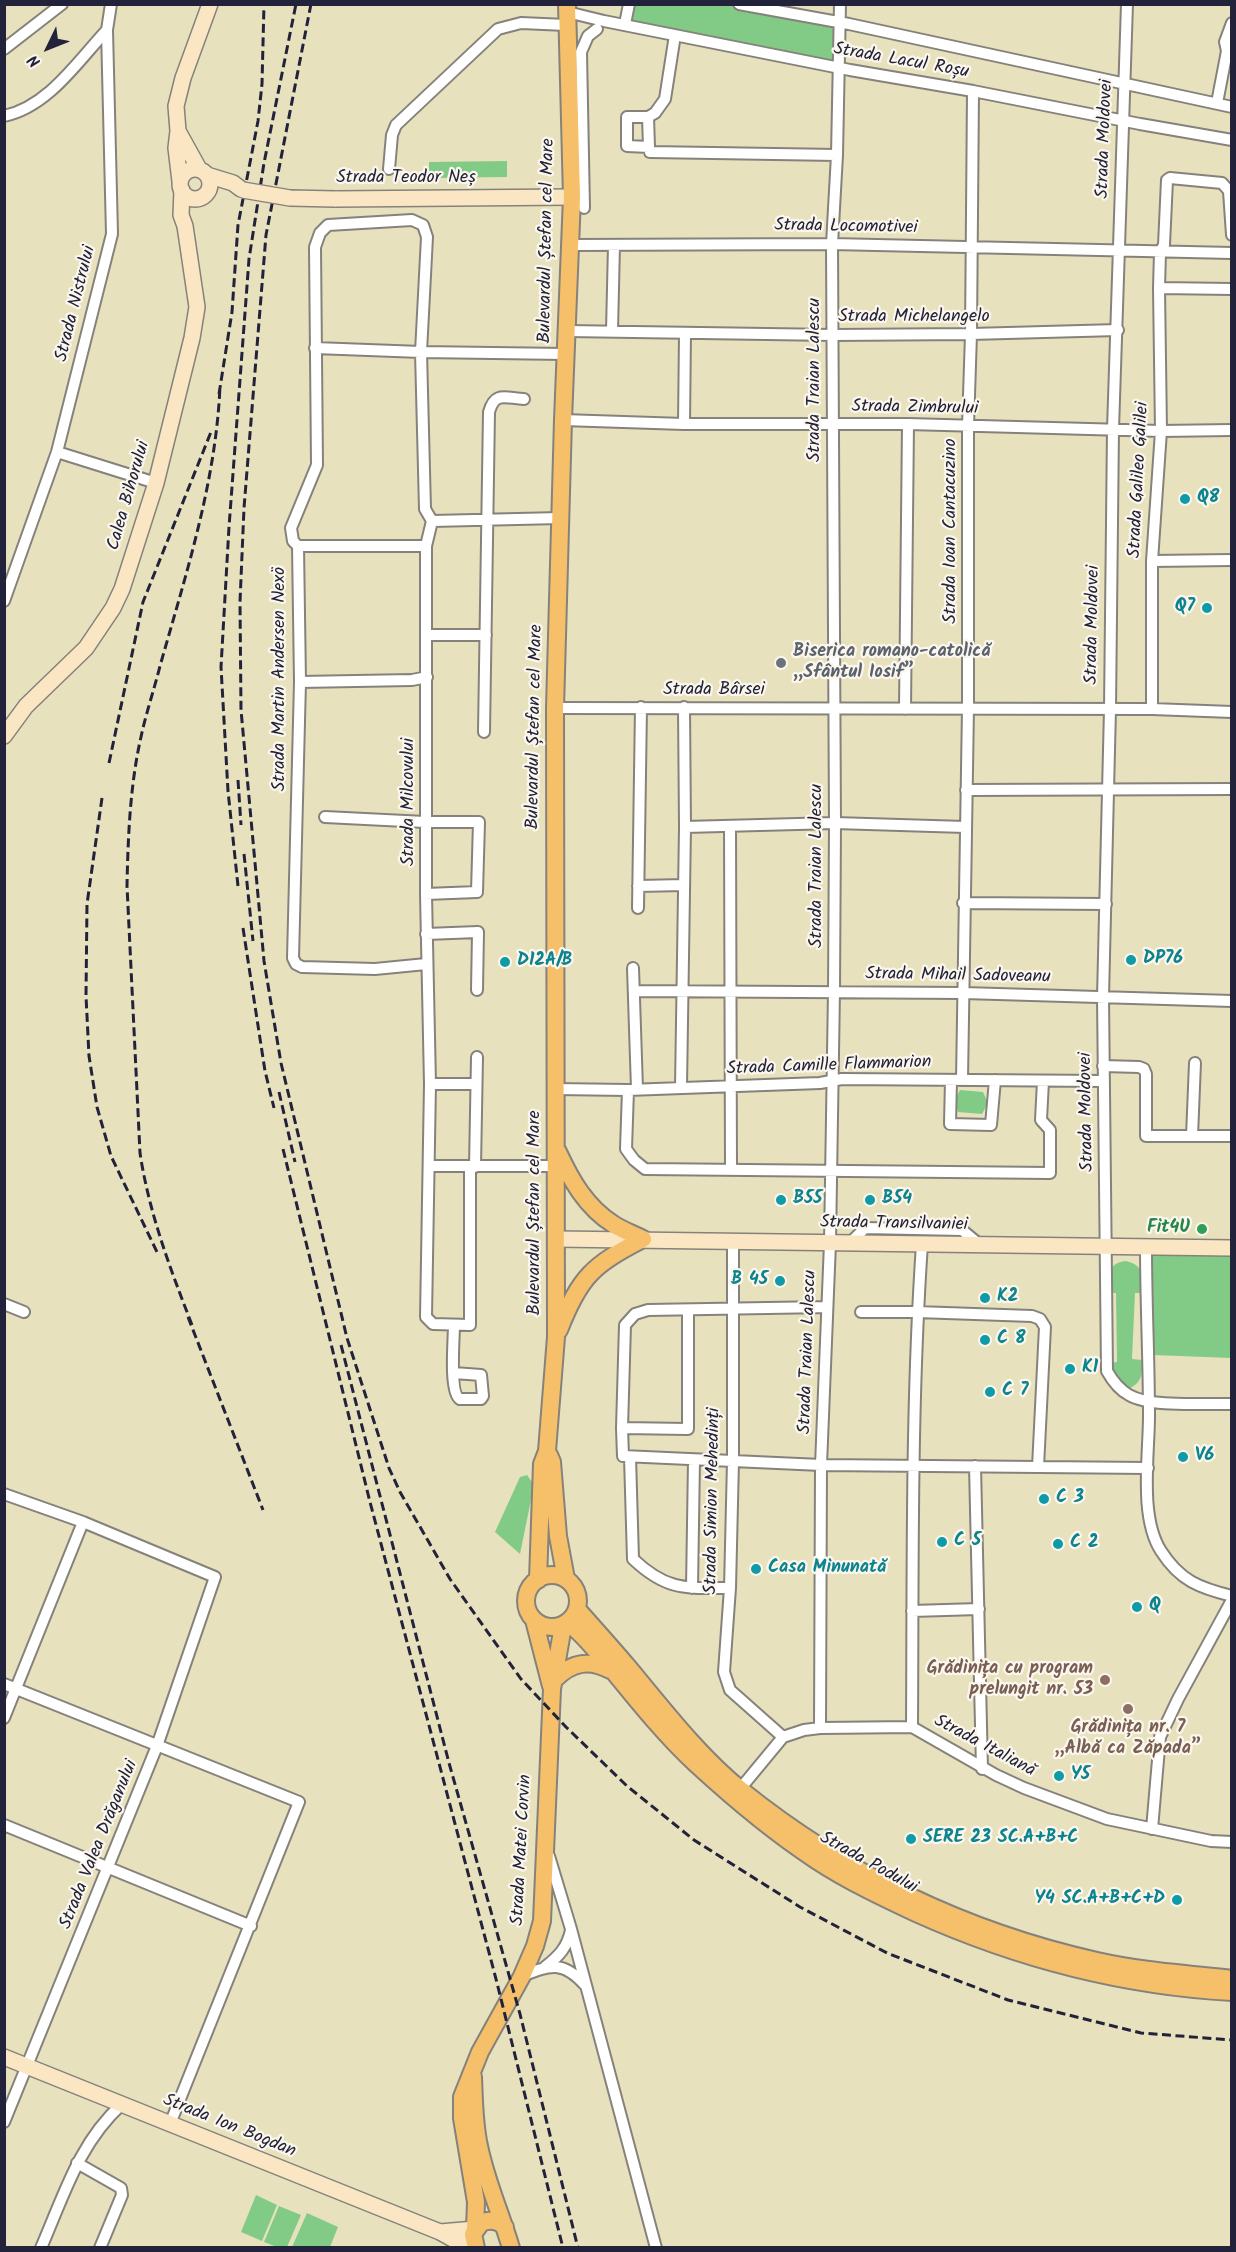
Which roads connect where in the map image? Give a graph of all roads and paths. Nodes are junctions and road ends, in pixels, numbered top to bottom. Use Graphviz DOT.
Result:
graph roads {
  1 [pos="62,4"];
  2 [pos="111,4"];
  3 [pos="210,4"];
  4 [pos="629,4"];
  5 [pos="739,4"];
  6 [pos="840,4"];
  7 [pos="1127,4"];
  8 [pos="566,14"];
  9 [pos="840,23"];
  10 [pos="1232,23"];
  11 [pos="625,24"];
  12 [pos="601,25"];
  13 [pos="107,30"];
  14 [pos="675,35"];
  15 [pos="4,49"];
  16 [pos="569,61"];
  17 [pos="839,68"];
  18 [pos="1124,83"];
  19 [pos="973,91"];
  20 [pos="1216,103"];
  21 [pos="1232,107"];
  22 [pos="4,116"];
  23 [pos="648,117"];
  24 [pos="1122,120"];
  25 [pos="178,130"];
  26 [pos="1232,140"];
  27 [pos="649,147"];
  28 [pos="837,155"];
  29 [pos="389,169"];
  30 [pos="203,172"];
  31 [pos="181,186"];
  32 [pos="242,189"];
  33 [pos="204,195"];
  34 [pos="578,203"];
  35 [pos="185,226"];
  36 [pos="1232,235"];
  37 [pos="832,244"];
  38 [pos="571,245"];
  39 [pos="614,245"];
  40 [pos="972,247"];
  41 [pos="1120,250"];
  42 [pos="1160,252"];
  43 [pos="1232,253"];
  44 [pos="1159,288"];
  45 [pos="1232,289"];
  46 [pos="1118,330"];
  47 [pos="567,331"];
  48 [pos="612,332"];
  49 [pos="685,333"];
  50 [pos="971,334"];
  51 [pos="833,335"];
  52 [pos="315,348"];
  53 [pos="421,352"];
  54 [pos="565,354"];
  55 [pos="524,399"];
  56 [pos="563,420"];
  57 [pos="684,424"];
  58 [pos="908,424"];
  59 [pos="832,425"];
  60 [pos="968,426"];
  61 [pos="1113,429"];
  62 [pos="1232,430"];
  63 [pos="1161,431"];
  64 [pos="57,452"];
  65 [pos="156,483"];
  66 [pos="560,518"];
  67 [pos="487,519"];
  68 [pos="432,521"];
  69 [pos="298,546"];
  70 [pos="426,546"];
  71 [pos="1232,560"];
  72 [pos="1152,561"];
  73 [pos="4,601"];
  74 [pos="426,635"];
  75 [pos="486,635"];
  76 [pos="427,677"];
  77 [pos="300,682"];
  78 [pos="641,707"];
  79 [pos="684,707"];
  80 [pos="555,708"];
  81 [pos="833,708"];
  82 [pos="968,708"];
  83 [pos="905,709"];
  84 [pos="1110,709"];
  85 [pos="1152,709"];
  86 [pos="1232,712"];
  87 [pos="9,719"];
  88 [pos="484,732"];
  89 [pos="4,736"];
  90 [pos="1108,789"];
  91 [pos="1232,789"];
  92 [pos="966,790"];
  93 [pos="325,817"];
  94 [pos="425,822"];
  95 [pos="835,823"];
  96 [pos="730,826"];
  97 [pos="685,827"];
  98 [pos="965,827"];
  99 [pos="684,885"];
  100 [pos="638,886"];
  101 [pos="426,894"];
  102 [pos="963,903"];
  103 [pos="1106,904"];
  104 [pos="638,908"];
  105 [pos="426,934"];
  106 [pos="426,964"];
  107 [pos="633,969"];
  108 [pos="477,990"];
  109 [pos="683,990"];
  110 [pos="732,990"];
  111 [pos="635,991"];
  112 [pos="834,991"];
  113 [pos="964,993"];
  114 [pos="1103,997"];
  115 [pos="1232,1001"];
  116 [pos="477,1057"];
  117 [pos="1195,1063"];
  118 [pos="1103,1066"];
  119 [pos="956,1080"];
  120 [pos="995,1080"];
  121 [pos="832,1081"];
  122 [pos="1043,1081"];
  123 [pos="1103,1082"];
  124 [pos="430,1084"];
  125 [pos="476,1084"];
  126 [pos="730,1086"];
  127 [pos="681,1087"];
  128 [pos="555,1089"];
  129 [pos="633,1089"];
  130 [pos="1192,1136"];
  131 [pos="1232,1136"];
  132 [pos="556,1147"];
  133 [pos="429,1166"];
  134 [pos="556,1166"];
  135 [pos="472,1167"];
  136 [pos="731,1170"];
  137 [pos="831,1172"];
  138 [pos="556,1239"];
  139 [pos="643,1239"];
  140 [pos="733,1242"];
  141 [pos="830,1243"];
  142 [pos="850,1244"];
  143 [pos="922,1244"];
  144 [pos="981,1245"];
  145 [pos="1105,1247"];
  146 [pos="1146,1247"];
  147 [pos="1232,1248"];
  148 [pos="4,1304"];
  149 [pos="827,1307"];
  150 [pos="688,1310"];
  151 [pos="732,1310"];
  152 [pos="24,1312"];
  153 [pos="861,1312"];
  154 [pos="917,1312"];
  155 [pos="454,1325"];
  156 [pos="556,1337"];
  157 [pos="454,1373"];
  158 [pos="1148,1402"];
  159 [pos="1232,1404"];
  160 [pos="622,1428"];
  161 [pos="547,1450"];
  162 [pos="630,1457"];
  163 [pos="694,1460"];
  164 [pos="733,1461"];
  165 [pos="821,1465"];
  166 [pos="912,1465"];
  167 [pos="975,1466"];
  168 [pos="1038,1467"];
  169 [pos="1148,1468"];
  170 [pos="4,1494"];
  171 [pos="83,1522"];
  172 [pos="566,1579"];
  173 [pos="538,1580"];
  174 [pos="692,1588"];
  175 [pos="730,1588"];
  176 [pos="1232,1598"];
  177 [pos="979,1610"];
  178 [pos="912,1611"];
  179 [pos="569,1619"];
  180 [pos="534,1620"];
  181 [pos="613,1671"];
  182 [pos="4,1684"];
  183 [pos="553,1684"];
  184 [pos="17,1689"];
  185 [pos="4,1718"];
  186 [pos="912,1727"];
  187 [pos="820,1728"];
  188 [pos="783,1737"];
  189 [pos="158,1746"];
  190 [pos="982,1769"];
  191 [pos="740,1789"];
  192 [pos="4,1825"];
  193 [pos="1152,1829"];
  194 [pos="1232,1842"];
  195 [pos="546,1847"];
  196 [pos="108,1868"];
  197 [pos="251,1926"];
  198 [pos="571,1929"];
  199 [pos="544,1967"];
  200 [pos="522,1976"];
  201 [pos="1232,1979"];
  202 [pos="585,1985"];
  203 [pos="1232,1992"];
  204 [pos="4,2057"];
  205 [pos="29,2067"];
  206 [pos="473,2071"];
  207 [pos="122,2104"];
  208 [pos="4,2122"];
  209 [pos="170,2124"];
  210 [pos="77,2163"];
  211 [pos="475,2228"];
  212 [pos="440,2232"];
  213 [pos="508,2240"];
  214 [pos="41,2247"];
  215 [pos="100,2247"];
  216 [pos="469,2247"];
  217 [pos="476,2247"];
  218 [pos="656,2247"];
  1 -- 15 [label="street"];
  2 -- 13 [label="street, Strada Nistrului"];
  3 -- 25 [label="main road, Calea Bihorului"];
  4 -- 11 [label="street"];
  5 -- 9 [label="street, Strada Lacul Roșu"];
  6 -- 9 [label="street, Strada Traian Lalescu"];
  7 -- 18 [label="street, Strada Moldovei"];
  8 -- 12 [label="street, Strada Lacul Roșu"];
  8 -- 16 [label="main road, Bulevardul Ștefan cel Mare"];
  8 -- 29 [label="street, Strada Lacul Roșu"];
  9 -- 17 [label="street, Strada Traian Lalescu"];
  9 -- 18 [label="street, Strada Lacul Roșu"];
  10 -- 20 [label="street"];
  11 -- 12 [label="street, Strada Lacul Roșu"];
  11 -- 14 [label="street, Strada Lacul Roșu"];
  12 -- 16 [label="street"];
  12 -- 34 [label="street"];
  13 -- 22 [label="street"];
  13 -- 64 [label="street, Strada Nistrului"];
  14 -- 17 [label="street, Strada Lacul Roșu"];
  14 -- 23 [label="street"];
  16 -- 34 [label="main road, Bulevardul Ștefan cel Mare"];
  17 -- 19 [label="street, Strada Lacul Roșu"];
  17 -- 28 [label="street, Strada Traian Lalescu"];
  18 -- 20 [label="street, Strada Lacul Roșu"];
  18 -- 24 [label="street, Strada Moldovei"];
  19 -- 24 [label="street, Strada Lacul Roșu"];
  19 -- 40 [label="street, Strada Ioan Cantacuzino"];
  20 -- 21 [label="street, Strada Lacul Roșu"];
  23 -- 27 [label="street"];
  23 -- 27 [label="street"];
  24 -- 26 [label="street, Strada Lacul Roșu"];
  24 -- 41 [label="street, Strada Moldovei"];
  25 -- 30 [label="main road"];
  25 -- 31 [label="main road, Calea Bihorului"];
  27 -- 28 [label="street"];
  28 -- 37 [label="street, Strada Traian Lalescu"];
  30 -- 31 [label="main road"];
  30 -- 32 [label="main road, Strada Teodor Neș"];
  30 -- 33 [label="main road"];
  31 -- 33 [label="main road"];
  31 -- 35 [label="main road, Calea Bihorului"];
  32 -- 33 [label="main road, Strada Teodor Neș"];
  32 -- 34 [label="main road, Strada Teodor Neș, bridge"];
  33 -- 35 [label="main road"];
  34 -- 38 [label="main road, Bulevardul Ștefan cel Mare"];
  35 -- 65 [label="main road, Calea Bihorului"];
  36 -- 42 [label="street, Strada Galileo Galilei"];
  37 -- 39 [label="street, Strada Locomotivei"];
  37 -- 40 [label="street, Strada Locomotivei"];
  37 -- 51 [label="street, Strada Traian Lalescu"];
  38 -- 39 [label="street, Strada Locomotivei"];
  38 -- 47 [label="main road, Bulevardul Ștefan cel Mare"];
  39 -- 48 [label="street"];
  40 -- 41 [label="street, Strada Locomotivei"];
  40 -- 50 [label="street, Strada Ioan Cantacuzino"];
  41 -- 42 [label="street"];
  41 -- 46 [label="street, Strada Moldovei"];
  42 -- 43 [label="street"];
  42 -- 44 [label="street, Strada Galileo Galilei"];
  44 -- 45 [label="street"];
  44 -- 63 [label="street, Strada Galileo Galilei"];
  46 -- 50 [label="street, Strada Michelangelo"];
  46 -- 61 [label="street, Strada Moldovei"];
  47 -- 48 [label="street, Strada Michelangelo"];
  47 -- 54 [label="main road, Bulevardul Ștefan cel Mare"];
  48 -- 49 [label="street, Strada Michelangelo"];
  49 -- 51 [label="street, Strada Michelangelo"];
  49 -- 57 [label="street"];
  50 -- 51 [label="street, Strada Michelangelo"];
  50 -- 60 [label="street, Strada Ioan Cantacuzino"];
  51 -- 59 [label="street, Strada Traian Lalescu"];
  52 -- 53 [label="street"];
  52 -- 53 [label="street, Strada Martin Andersen Nexö"];
  52 -- 69 [label="street, Strada Martin Andersen Nexö"];
  53 -- 54 [label="street"];
  53 -- 68 [label="street"];
  54 -- 56 [label="main road, Bulevardul Ștefan cel Mare"];
  55 -- 67 [label="street"];
  56 -- 57 [label="street, Strada Zimbrului"];
  56 -- 66 [label="main road, Bulevardul Ștefan cel Mare"];
  57 -- 59 [label="street, Strada Zimbrului"];
  58 -- 59 [label="street, Strada Zimbrului"];
  58 -- 60 [label="street, Strada Zimbrului"];
  58 -- 83 [label="street"];
  59 -- 81 [label="street, Strada Traian Lalescu"];
  60 -- 61 [label="street, Strada Zimbrului"];
  60 -- 82 [label="street, Strada Ioan Cantacuzino"];
  61 -- 63 [label="street, Strada Zimbrului"];
  61 -- 84 [label="street, Strada Moldovei"];
  62 -- 63 [label="street, Strada Zimbrului"];
  63 -- 72 [label="street, Strada Galileo Galilei"];
  64 -- 65 [label="street"];
  64 -- 73 [label="street, Strada Nistrului"];
  65 -- 87 [label="main road, Calea Bihorului"];
  66 -- 67 [label="street"];
  66 -- 80 [label="main road, Bulevardul Ștefan cel Mare"];
  67 -- 68 [label="street"];
  67 -- 75 [label="street"];
  68 -- 70 [label="street, Strada Milcovului"];
  69 -- 70 [label="street"];
  69 -- 77 [label="street, Strada Martin Andersen Nexö"];
  70 -- 74 [label="street, Strada Milcovului"];
  71 -- 72 [label="street"];
  72 -- 85 [label="street, Strada Galileo Galilei"];
  74 -- 75 [label="street"];
  74 -- 76 [label="street, Strada Milcovului"];
  75 -- 88 [label="street"];
  76 -- 77 [label="street"];
  76 -- 94 [label="street, Strada Milcovului"];
  77 -- 106 [label="street, Strada Martin Andersen Nexö"];
  78 -- 79 [label="street, Strada Bârsei"];
  78 -- 80 [label="street, Strada Bârsei"];
  78 -- 100 [label="street"];
  79 -- 81 [label="street, Strada Bârsei"];
  79 -- 97 [label="street"];
  80 -- 128 [label="main road, Bulevardul Ștefan cel Mare"];
  81 -- 83 [label="street, Strada Bârsei"];
  81 -- 95 [label="street, Strada Traian Lalescu"];
  82 -- 83 [label="street, Strada Bârsei"];
  82 -- 84 [label="street, Strada Bârsei"];
  82 -- 92 [label="street, Strada Ioan Cantacuzino"];
  84 -- 85 [label="street, Strada Bârsei"];
  84 -- 90 [label="street, Strada Moldovei"];
  85 -- 86 [label="street, Strada Bârsei"];
  87 -- 89 [label="main road, Calea Bihorului"];
  90 -- 91 [label="street"];
  90 -- 92 [label="street"];
  90 -- 103 [label="street, Strada Moldovei"];
  92 -- 98 [label="street, Strada Ioan Cantacuzino"];
  93 -- 94 [label="street"];
  94 -- 101 [label="street, Strada Milcovului"];
  94 -- 101 [label="street"];
  95 -- 96 [label="street"];
  95 -- 98 [label="street"];
  95 -- 112 [label="street, Strada Traian Lalescu"];
  96 -- 97 [label="street"];
  96 -- 110 [label="street"];
  97 -- 99 [label="street"];
  98 -- 102 [label="street, Strada Ioan Cantacuzino"];
  99 -- 100 [label="street"];
  99 -- 109 [label="street"];
  100 -- 104 [label="street"];
  101 -- 105 [label="street, Strada Milcovului"];
  102 -- 103 [label="street"];
  102 -- 113 [label="street, Strada Ioan Cantacuzino"];
  103 -- 114 [label="street, Strada Moldovei"];
  105 -- 106 [label="street, Strada Milcovului"];
  105 -- 108 [label="street"];
  106 -- 124 [label="street, Strada Milcovului"];
  107 -- 111 [label="street"];
  109 -- 110 [label="street, Strada Mihail Sadoveanu"];
  109 -- 111 [label="street, Strada Mihail Sadoveanu"];
  109 -- 127 [label="street"];
  110 -- 112 [label="street, Strada Mihail Sadoveanu"];
  110 -- 126 [label="street"];
  111 -- 129 [label="street"];
  112 -- 113 [label="street, Strada Mihail Sadoveanu"];
  112 -- 121 [label="street, Strada Traian Lalescu"];
  113 -- 114 [label="street, Strada Mihail Sadoveanu"];
  113 -- 119 [label="street, Strada Ioan Cantacuzino"];
  114 -- 115 [label="street, Strada Mihail Sadoveanu"];
  114 -- 118 [label="street, Strada Moldovei"];
  116 -- 125 [label="street"];
  117 -- 130 [label="street"];
  118 -- 123 [label="street, Strada Moldovei"];
  118 -- 130 [label="street"];
  119 -- 120 [label="street, Strada Camille Flammarion"];
  119 -- 120 [label="street, Strada Ioan Cantacuzino"];
  119 -- 121 [label="street, Strada Camille Flammarion"];
  120 -- 122 [label="street, Strada Camille Flammarion"];
  121 -- 126 [label="street, Strada Camille Flammarion"];
  121 -- 137 [label="street, Strada Traian Lalescu"];
  122 -- 123 [label="street, Strada Camille Flammarion"];
  122 -- 137 [label="street"];
  123 -- 145 [label="street, Strada Moldovei"];
  124 -- 125 [label="street"];
  124 -- 133 [label="street, Strada Milcovului"];
  125 -- 135 [label="street"];
  126 -- 127 [label="street, Strada Camille Flammarion"];
  126 -- 136 [label="street"];
  127 -- 129 [label="street, Strada Camille Flammarion"];
  128 -- 129 [label="street, Strada Camille Flammarion"];
  128 -- 132 [label="main road, Bulevardul Ștefan cel Mare"];
  129 -- 136 [label="street"];
  130 -- 131 [label="street"];
  132 -- 134 [label="main road, Bulevardul Ștefan cel Mare"];
  132 -- 139 [label="main road"];
  133 -- 135 [label="street"];
  133 -- 155 [label="street, Strada Milcovului"];
  134 -- 135 [label="street"];
  134 -- 138 [label="main road, Bulevardul Ștefan cel Mare"];
  135 -- 155 [label="street"];
  136 -- 137 [label="street"];
  137 -- 141 [label="street, Strada Traian Lalescu"];
  138 -- 139 [label="main road, Strada Transilvaniei"];
  138 -- 156 [label="main road, Bulevardul Ștefan cel Mare"];
  139 -- 140 [label="main road, Strada Transilvaniei"];
  139 -- 156 [label="main road"];
  140 -- 141 [label="main road, Strada Transilvaniei"];
  140 -- 151 [label="street, Strada Simion Mehedinți"];
  141 -- 142 [label="main road, Strada Transilvaniei"];
  141 -- 149 [label="street, Strada Traian Lalescu"];
  142 -- 143 [label="main road, Strada Transilvaniei"];
  142 -- 144 [label="street"];
  143 -- 144 [label="main road, Strada Transilvaniei"];
  143 -- 154 [label="street"];
  144 -- 145 [label="main road, Strada Transilvaniei"];
  145 -- 146 [label="main road, Strada Transilvaniei"];
  145 -- 158 [label="street, Strada Moldovei"];
  146 -- 147 [label="main road, Strada Transilvaniei"];
  146 -- 158 [label="street"];
  148 -- 152 [label="street"];
  149 -- 151 [label="street"];
  149 -- 165 [label="street, Strada Traian Lalescu"];
  150 -- 151 [label="street"];
  150 -- 160 [label="street"];
  150 -- 160 [label="street"];
  151 -- 164 [label="street, Strada Simion Mehedinți"];
  153 -- 154 [label="street"];
  154 -- 166 [label="street"];
  154 -- 168 [label="street"];
  155 -- 157 [label="street"];
  156 -- 161 [label="main road, Bulevardul Ștefan cel Mare"];
  158 -- 159 [label="street"];
  158 -- 169 [label="street"];
  160 -- 162 [label="street"];
  161 -- 172 [label="main road, Bulevardul Ștefan cel Mare"];
  161 -- 173 [label="main road, Bulevardul Ștefan cel Mare"];
  162 -- 163 [label="street"];
  162 -- 174 [label="street"];
  163 -- 164 [label="street"];
  163 -- 174 [label="street"];
  164 -- 165 [label="street"];
  164 -- 175 [label="street, Strada Simion Mehedinți"];
  165 -- 166 [label="street"];
  165 -- 187 [label="street, Strada Traian Lalescu"];
  166 -- 167 [label="street"];
  166 -- 178 [label="street"];
  167 -- 168 [label="street"];
  167 -- 177 [label="street"];
  168 -- 169 [label="street"];
  169 -- 176 [label="street"];
  170 -- 171 [label="street"];
  171 -- 184 [label="street"];
  171 -- 189 [label="street, Strada Valea Drăganului"];
  172 -- 173 [label="main road"];
  172 -- 179 [label="main road"];
  173 -- 180 [label="main road"];
  174 -- 175 [label="street"];
  175 -- 188 [label="street, Strada Simion Mehedinți"];
  176 -- 193 [label="street"];
  177 -- 178 [label="street"];
  177 -- 190 [label="street"];
  178 -- 186 [label="street"];
  179 -- 180 [label="main road"];
  179 -- 181 [label="main road, Strada Podului"];
  179 -- 183 [label="main road"];
  179 -- 191 [label="main road, Strada Podului"];
  180 -- 183 [label="main road"];
  181 -- 183 [label="main road"];
  181 -- 203 [label="main road, Strada Podului"];
  182 -- 184 [label="street"];
  183 -- 195 [label="main road, Strada Matei Corvin"];
  184 -- 185 [label="street"];
  184 -- 189 [label="street"];
  186 -- 187 [label="street, Strada Italiană"];
  186 -- 190 [label="street, Strada Italiană"];
  187 -- 188 [label="street, Strada Italiană"];
  188 -- 191 [label="street"];
  189 -- 196 [label="street, Strada Valea Drăganului"];
  189 -- 197 [label="street"];
  190 -- 193 [label="street, Strada Italiană"];
  191 -- 201 [label="main road, Strada Podului"];
  192 -- 196 [label="street"];
  193 -- 194 [label="street, Strada Italiană"];
  195 -- 198 [label="street"];
  195 -- 200 [label="main road, Strada Matei Corvin"];
  196 -- 197 [label="street"];
  196 -- 205 [label="street, Strada Valea Drăganului"];
  197 -- 209 [label="street"];
  198 -- 199 [label="street"];
  198 -- 202 [label="street"];
  199 -- 200 [label="street"];
  199 -- 202 [label="street"];
  200 -- 206 [label="main road, Strada Matei Corvin"];
  202 -- 218 [label="street"];
  204 -- 205 [label="main road, Strada Ion Bogdan"];
  205 -- 207 [label="main road, Strada Ion Bogdan"];
  205 -- 208 [label="street, Strada Valea Drăganului"];
  206 -- 211 [label="main road, Strada Matei Corvin"];
  206 -- 213 [label="main road, Strada Matei Corvin"];
  207 -- 209 [label="main road, Strada Ion Bogdan"];
  207 -- 210 [label="street"];
  209 -- 212 [label="main road, Strada Ion Bogdan"];
  210 -- 214 [label="street"];
  210 -- 215 [label="street"];
  211 -- 212 [label="main road, Strada Ion Bogdan"];
  211 -- 213 [label="main road"];
  211 -- 217 [label="main road, Strada Matei Corvin"];
  212 -- 216 [label="main road, Strada Ion Bogdan"];
}
